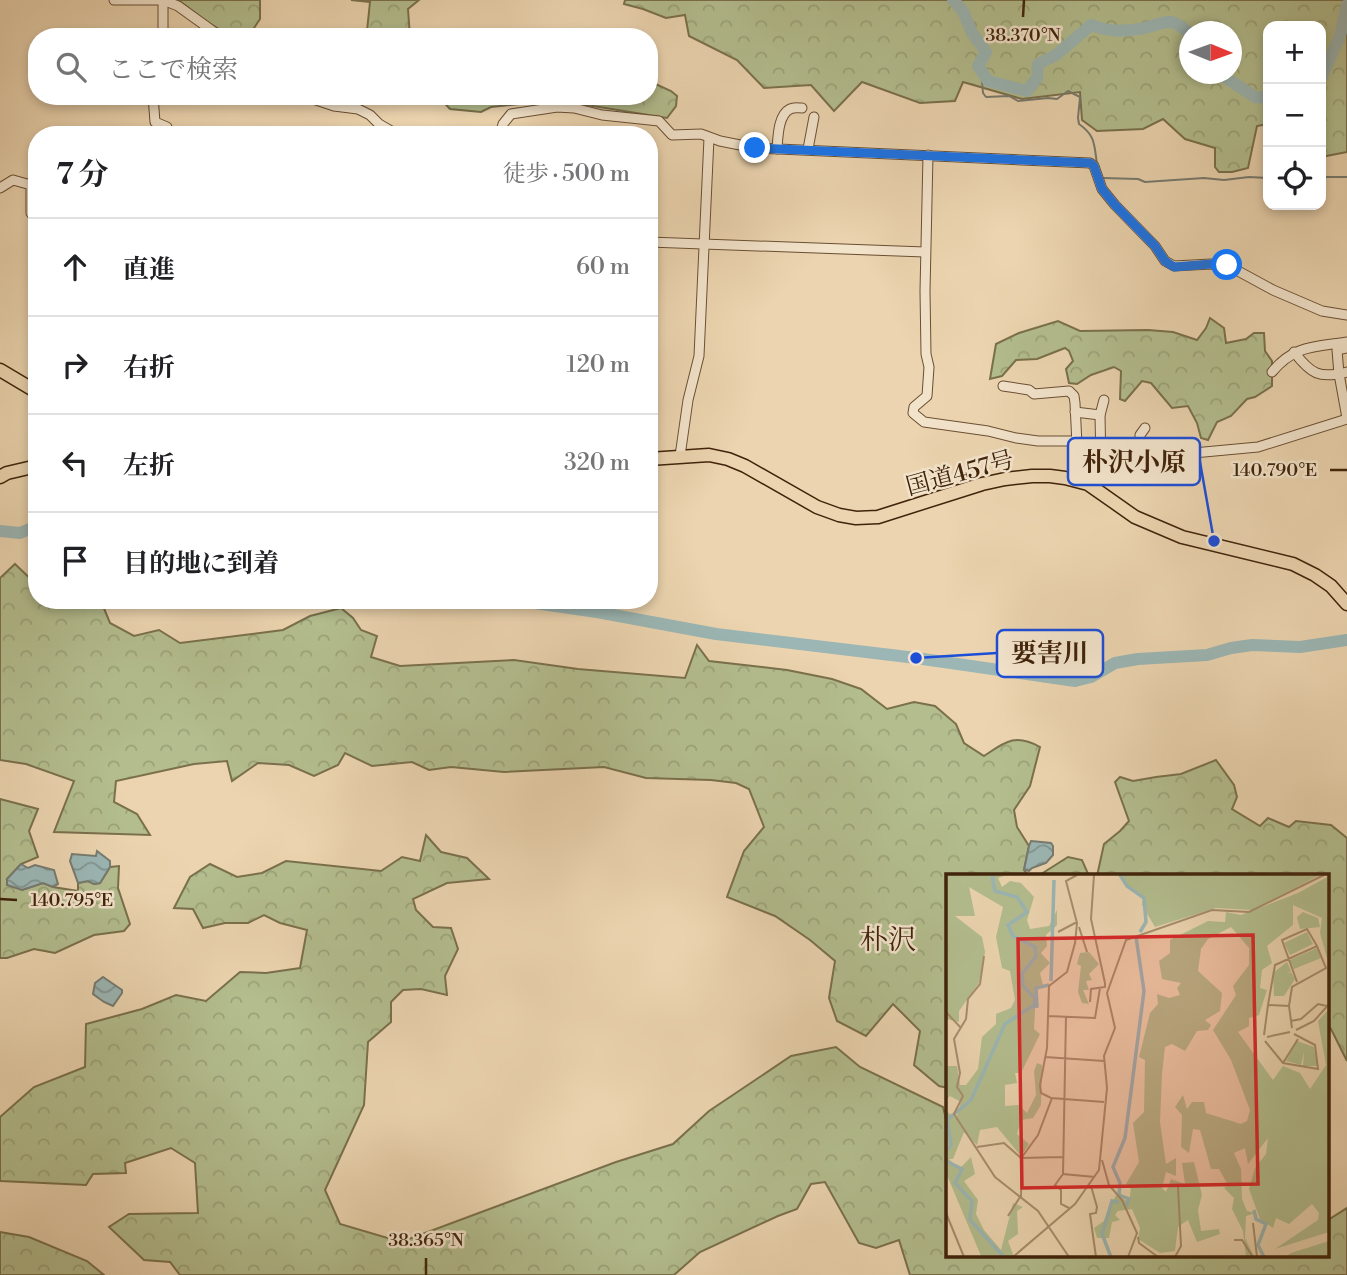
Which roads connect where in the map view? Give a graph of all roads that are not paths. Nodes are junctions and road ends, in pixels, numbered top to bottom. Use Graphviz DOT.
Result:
graph roads {
  1 [pos="114,0"];
  2 [pos="161,0"];
  3 [pos="163,28"];
  4 [pos="209,28"];
  5 [pos="154,105"];
  6 [pos="331,105"];
  7 [pos="802,108"];
  8 [pos="814,117"];
  9 [pos="165,126"];
  10 [pos="382,126"];
  11 [pos="502,126"];
  12 [pos="709,138"];
  13 [pos="777,149"];
  14 [pos="808,149"];
  15 [pos="928,155"];
  16 [pos="28,184"];
  17 [pos="0,188"];
  18 [pos="658,242"];
  19 [pos="705,244"];
  20 [pos="925,252"];
  21 [pos="1347,315"];
  22 [pos="1347,342"];
  23 [pos="1347,348"];
  24 [pos="1293,352"];
  25 [pos="1272,372"];
  26 [pos="1343,373"];
  27 [pos="2,375"];
  28 [pos="1003,386"];
  29 [pos="28,388"];
  30 [pos="1104,400"];
  31 [pos="1075,412"];
  32 [pos="1100,415"];
  33 [pos="1347,419"];
  34 [pos="1145,428"];
  35 [pos="1076,441"];
  36 [pos="680,456"];
  37 [pos="658,458"];
  38 [pos="1140,460"];
  39 [pos="1101,466"];
  40 [pos="28,468"];
  41 [pos="0,477"];
  42 [pos="1088,484"];
  43 [pos="1347,604"];
  1 -- 2 [label="street"];
  3 -- 4 [label="street"];
  5 -- 9 [label="street"];
  6 -- 10 [label="street"];
  7 -- 13 [label="street"];
  8 -- 14 [label="street"];
  11 -- 12 [label="street"];
  12 -- 13 [label="street"];
  12 -- 19 [label="street"];
  13 -- 14 [label="street"];
  14 -- 15 [label="street"];
  15 -- 20 [label="street"];
  15 -- 21 [label="street"];
  16 -- 17 [label="street"];
  18 -- 19 [label="street"];
  19 -- 20 [label="street"];
  19 -- 36 [label="street"];
  20 -- 35 [label="street"];
  22 -- 24 [label="street"];
  23 -- 26 [label="street"];
  24 -- 25 [label="street"];
  24 -- 26 [label="street"];
  26 -- 33 [label="street"];
  27 -- 29 [label="highway"];
  28 -- 31 [label="street"];
  30 -- 32 [label="street"];
  31 -- 32 [label="street"];
  31 -- 35 [label="street"];
  32 -- 39 [label="street"];
  33 -- 38 [label="street"];
  34 -- 38 [label="street"];
  35 -- 39 [label="street"];
  36 -- 37 [label="highway, 国道457号"];
  36 -- 42 [label="highway, 国道457号"];
  38 -- 39 [label="street"];
  39 -- 42 [label="street"];
  40 -- 41 [label="highway"];
  42 -- 43 [label="highway, 国道457号"];
}
